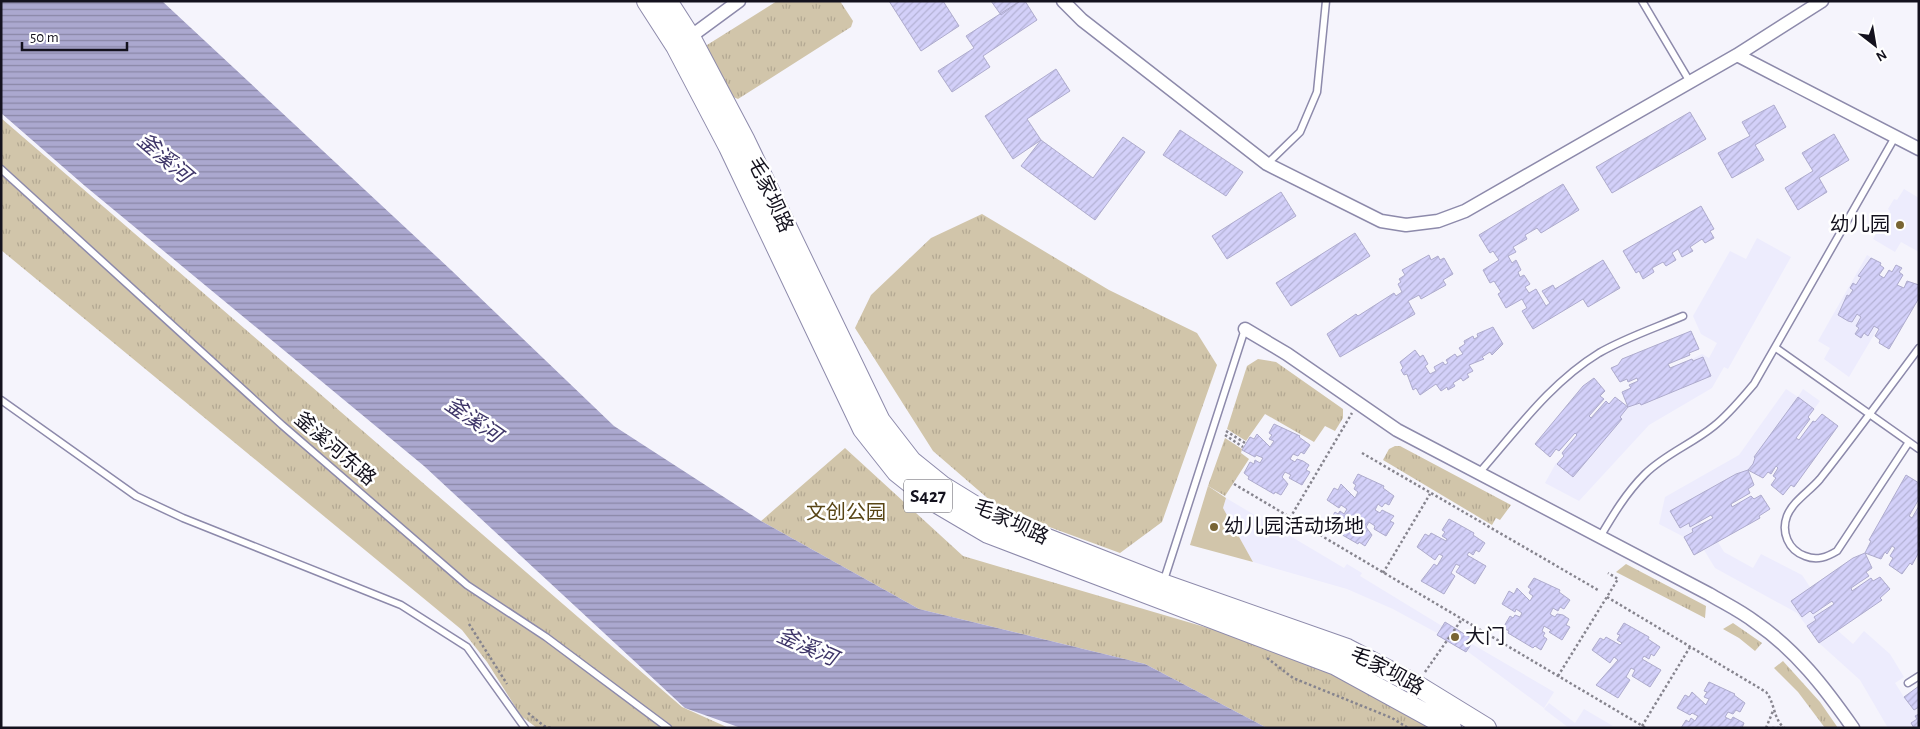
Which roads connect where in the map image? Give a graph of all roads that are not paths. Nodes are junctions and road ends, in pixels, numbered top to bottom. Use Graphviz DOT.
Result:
graph roads {
  1 [pos="647,1"];
  2 [pos="667,1"];
  3 [pos="738,1"];
  4 [pos="1063,1"];
  5 [pos="1326,1"];
  6 [pos="1642,1"];
  7 [pos="1822,1"];
  8 [pos="690,37"];
  9 [pos="1736,55"];
  10 [pos="1690,82"];
  11 [pos="1895,137"];
  12 [pos="1919,149"];
  13 [pos="1267,164"];
  14 [pos="1,169"];
  15 [pos="1683,316"];
  16 [pos="1245,329"];
  17 [pos="1776,348"];
  18 [pos="1919,348"];
  19 [pos="1,400"];
  20 [pos="1870,414"];
  21 [pos="1909,442"];
  22 [pos="1919,449"];
  23 [pos="1478,474"];
  24 [pos="1600,537"];
  25 [pos="1162,584"];
  26 [pos="1919,676"];
  27 [pos="1908,683"];
  28 [pos="525,728"];
  29 [pos="668,728"];
  30 [pos="1451,728"];
  31 [pos="1486,728"];
  32 [pos="1853,728"];
  1 -- 30 [label="main road, 毛家坝路 / S427"];
  2 -- 8 [label="main road, 毛家坝路 / S427"];
  3 -- 8 [label="street"];
  4 -- 13 [label="street"];
  5 -- 13 [label="lane"];
  6 -- 10 [label="lane"];
  7 -- 9 [label="street"];
  8 -- 25 [label="main road, 毛家坝路 / S427"];
  9 -- 10 [label="street"];
  9 -- 11 [label="street"];
  10 -- 13 [label="street"];
  11 -- 12 [label="street"];
  11 -- 17 [label="lane"];
  14 -- 29 [label="lane, 釜溪河东路"];
  15 -- 23 [label="lane"];
  16 -- 23 [label="street"];
  16 -- 25 [label="lane"];
  17 -- 20 [label="lane"];
  17 -- 24 [label="lane"];
  18 -- 20 [label="lane"];
  19 -- 28 [label="lane"];
  20 -- 21 [label="lane"];
  20 -- 21 [label="lane"];
  21 -- 22 [label="lane"];
  23 -- 24 [label="street"];
  24 -- 32 [label="street"];
  25 -- 31 [label="main road, 毛家坝路 / S427"];
  26 -- 27 [label="lane"];
}
